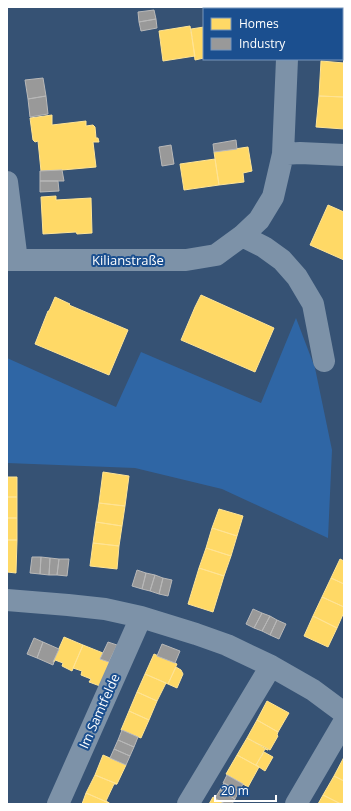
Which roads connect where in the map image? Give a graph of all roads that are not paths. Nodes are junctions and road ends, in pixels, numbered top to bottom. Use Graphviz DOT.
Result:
graph roads {
  1 [pos="287,60"];
  2 [pos="283,154"];
  3 [pos="344,155"];
  4 [pos="7,182"];
  5 [pos="242,236"];
  6 [pos="13,260"];
  7 [pos="324,361"];
  8 [pos="7,600"];
  9 [pos="141,617"];
  10 [pos="271,666"];
  11 [pos="344,713"];
  12 [pos="344,722"];
  13 [pos="58,804"];
  14 [pos="188,804"];
  15 [pos="296,804"];
  1 -- 2 [label="street, Kilianstraße"];
  2 -- 3 [label="street"];
  2 -- 5 [label="street, Kilianstraße"];
  4 -- 6 [label="street"];
  5 -- 6 [label="street, Kilianstraße"];
  5 -- 7 [label="street"];
  8 -- 9 [label="street"];
  9 -- 10 [label="street"];
  9 -- 13 [label="street, Im Samtfelde"];
  10 -- 11 [label="street"];
  10 -- 14 [label="street"];
  12 -- 15 [label="street"];
}
